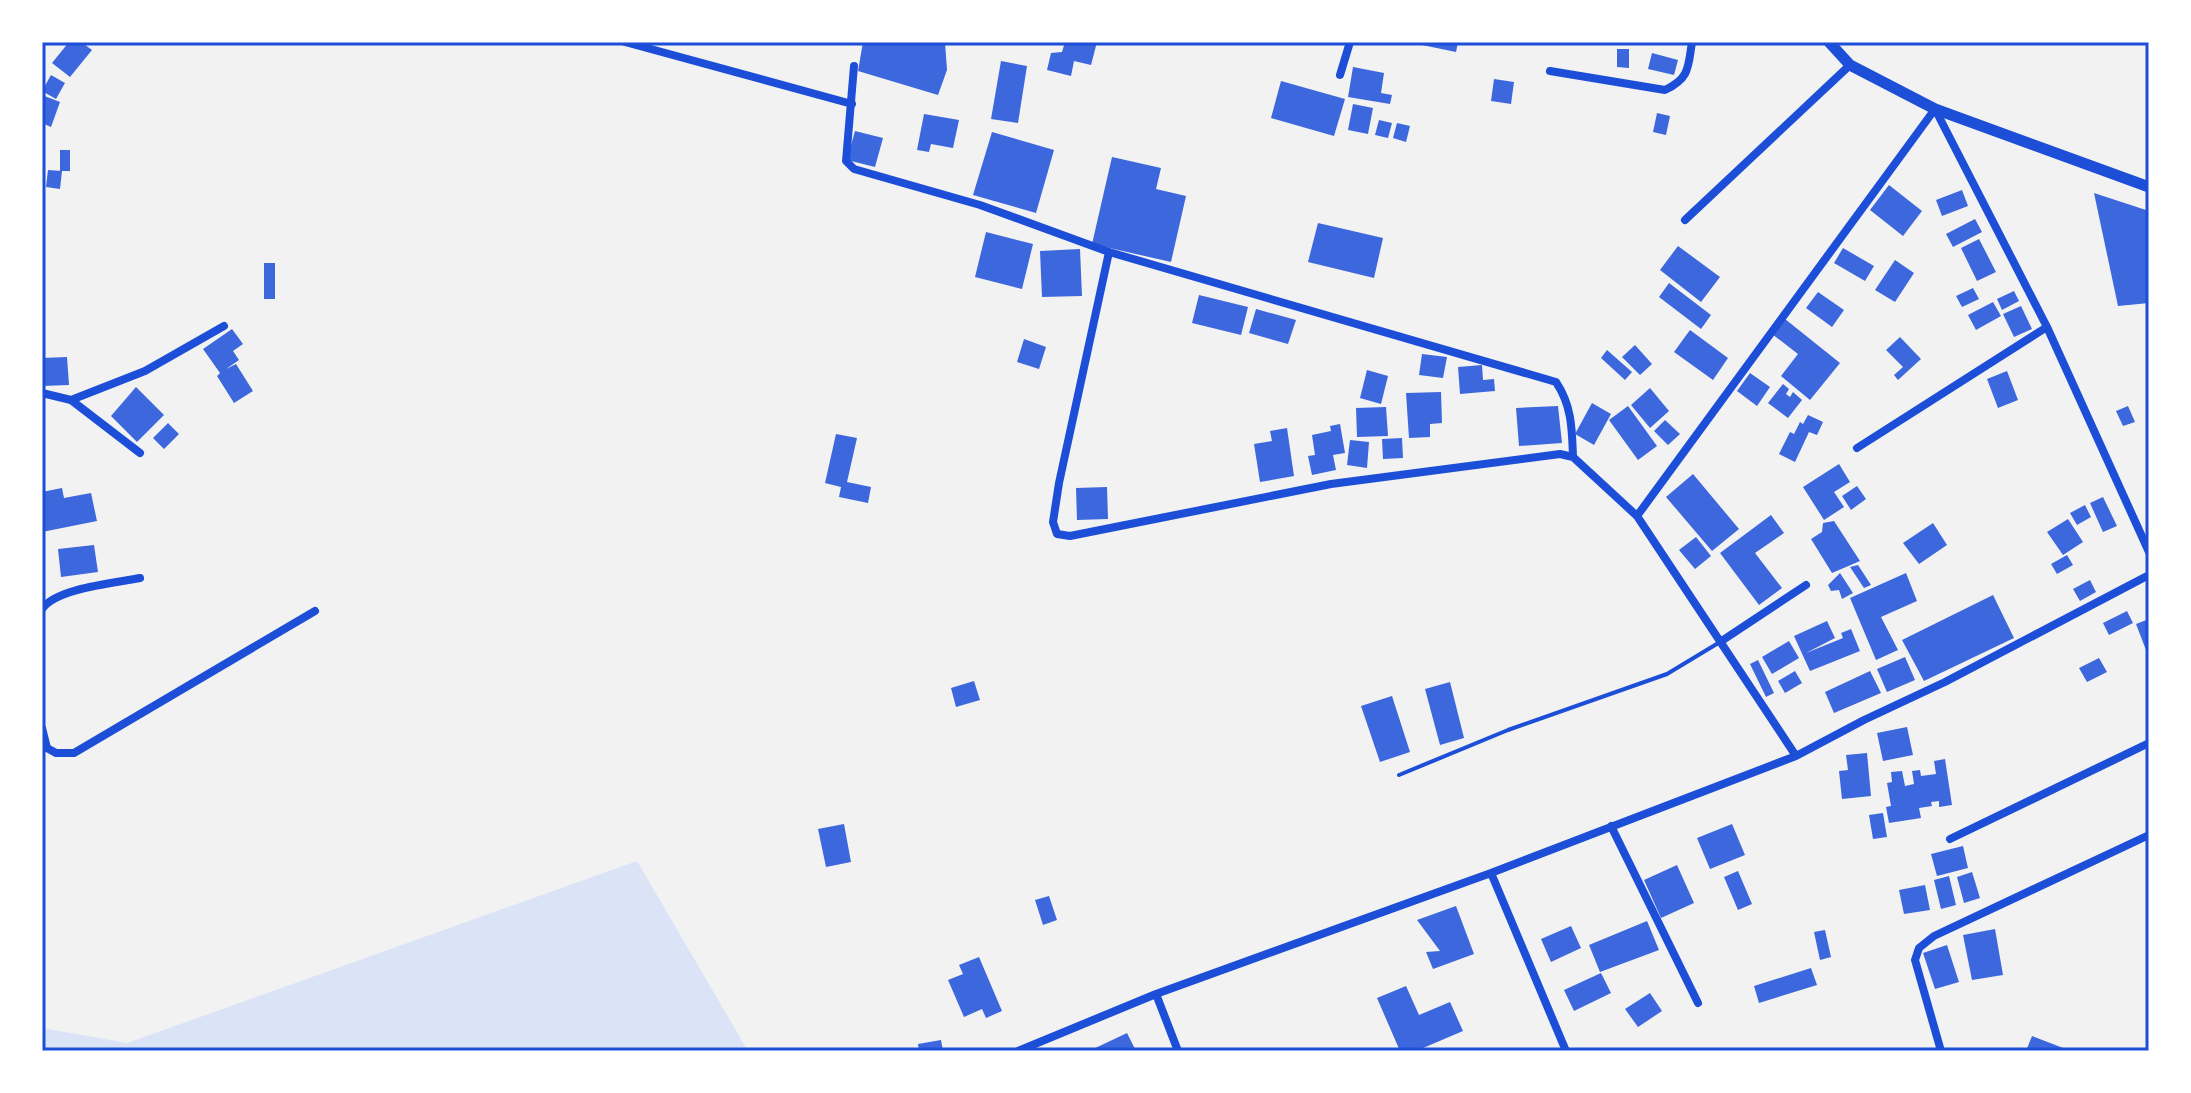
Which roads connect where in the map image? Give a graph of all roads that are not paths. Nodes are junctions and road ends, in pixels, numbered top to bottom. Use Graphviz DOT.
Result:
graph roads {
  1 [pos="625,42"];
  2 [pos="1350,42"];
  3 [pos="1692,42"];
  4 [pos="1829,42"];
  5 [pos="1850,65"];
  6 [pos="854,66"];
  7 [pos="1550,71"];
  8 [pos="1340,75"];
  9 [pos="852,104"];
  10 [pos="1935,109"];
  11 [pos="2149,187"];
  12 [pos="1685,220"];
  13 [pos="1109,252"];
  14 [pos="224,326"];
  15 [pos="2047,327"];
  16 [pos="42,393"];
  17 [pos="71,400"];
  18 [pos="1857,448"];
  19 [pos="140,453"];
  20 [pos="1573,457"];
  21 [pos="1637,516"];
  22 [pos="2149,552"];
  23 [pos="2149,575"];
  24 [pos="140,578"];
  25 [pos="1806,585"];
  26 [pos="42,609"];
  27 [pos="315,611"];
  28 [pos="1720,642"];
  29 [pos="42,728"];
  30 [pos="2149,743"];
  31 [pos="1796,756"];
  32 [pos="1399,775"];
  33 [pos="1611,826"];
  34 [pos="2149,835"];
  35 [pos="1950,839"];
  36 [pos="1491,873"];
  37 [pos="1156,994"];
  38 [pos="1698,1003"];
  39 [pos="1018,1051"];
  40 [pos="1178,1051"];
  41 [pos="1566,1051"];
  42 [pos="1941,1051"];
  1 -- 9 [label="street"];
  2 -- 8 [label="street"];
  3 -- 7 [label="street"];
  4 -- 5 [label="street"];
  5 -- 10 [label="street"];
  5 -- 12 [label="street"];
  6 -- 9 [label="street"];
  9 -- 13 [label="street"];
  10 -- 11 [label="street"];
  10 -- 15 [label="street"];
  10 -- 21 [label="street"];
  13 -- 20 [label="street"];
  13 -- 20 [label="street"];
  14 -- 17 [label="street"];
  15 -- 18 [label="street"];
  15 -- 22 [label="street"];
  16 -- 17 [label="street"];
  17 -- 19 [label="street"];
  20 -- 21 [label="street"];
  21 -- 28 [label="street"];
  23 -- 31 [label="street"];
  24 -- 26 [label="street"];
  25 -- 28 [label="street"];
  27 -- 29 [label="street"];
  28 -- 31 [label="street"];
  28 -- 32 [label="lane"];
  30 -- 35 [label="street"];
  31 -- 33 [label="street"];
  33 -- 36 [label="street"];
  33 -- 38 [label="street"];
  34 -- 42 [label="street"];
  36 -- 37 [label="street"];
  36 -- 41 [label="street"];
  37 -- 39 [label="street"];
  37 -- 40 [label="street"];
}
